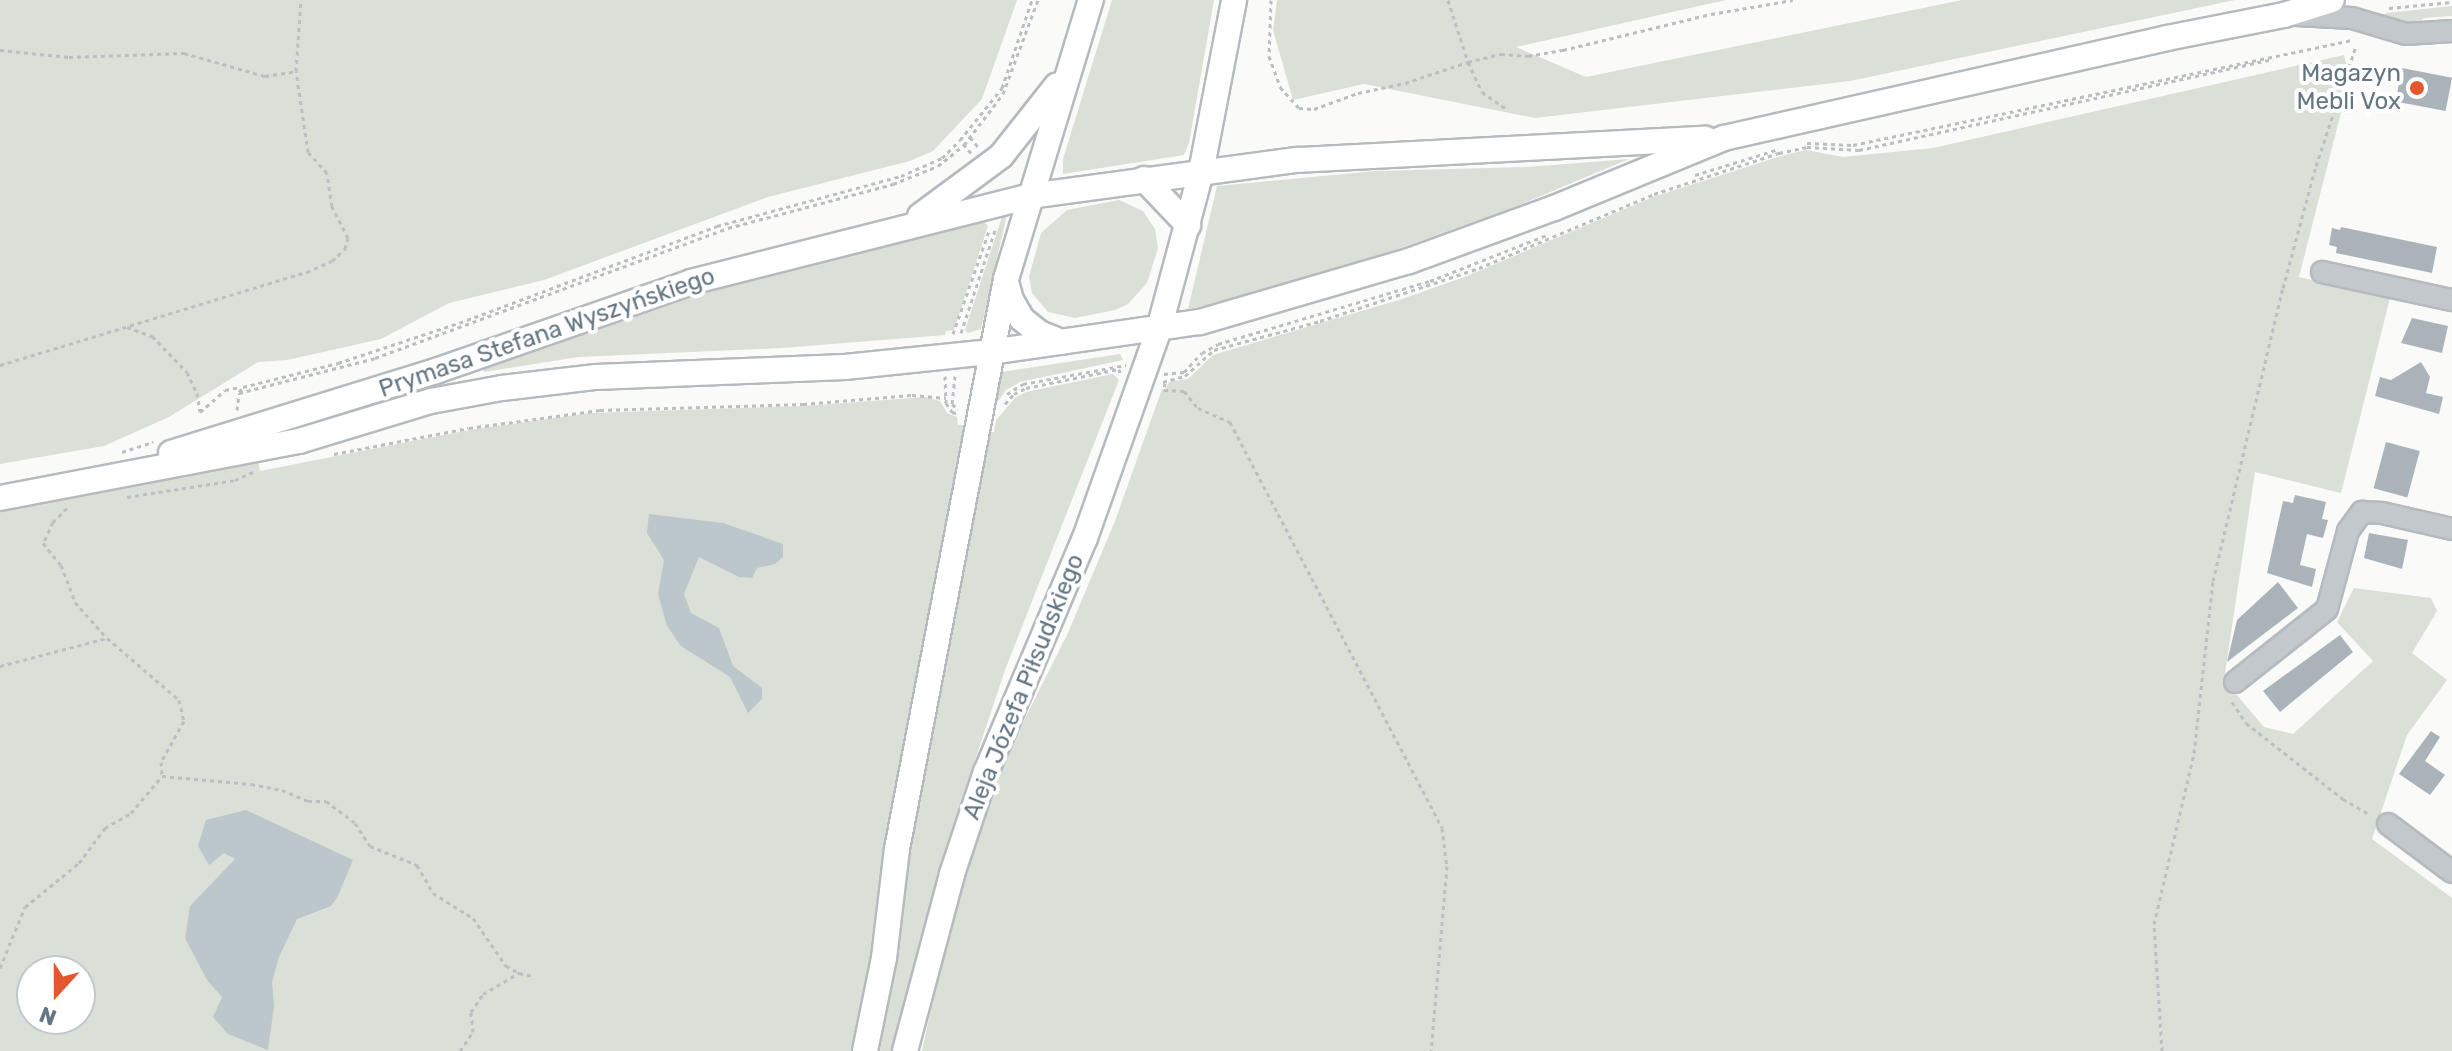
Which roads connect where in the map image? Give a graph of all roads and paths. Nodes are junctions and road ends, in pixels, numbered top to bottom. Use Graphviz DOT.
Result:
graph roads {
  1 [pos="301,0"];
  2 [pos="1038,0"];
  3 [pos="1091,0"];
  4 [pos="1234,0"];
  5 [pos="1271,0"];
  6 [pos="1448,0"];
  7 [pos="1793,0"];
  8 [pos="2331,0"];
  9 [pos="2452,2"];
  10 [pos="2382,9"];
  11 [pos="2284,15"];
  12 [pos="2452,31"];
  13 [pos="2361,39"];
  14 [pos="2356,46"];
  15 [pos="0,50"];
  16 [pos="1075,51"];
  17 [pos="2273,59"];
  18 [pos="1468,62"];
  19 [pos="296,71"];
  20 [pos="1505,108"];
  21 [pos="1724,138"];
  22 [pos="960,140"];
  23 [pos="1834,144"];
  24 [pos="1201,172"];
  25 [pos="1144,179"];
  26 [pos="1030,196"];
  27 [pos="1188,225"];
  28 [pos="862,237"];
  29 [pos="2322,272"];
  30 [pos="1006,279"];
  31 [pos="2452,300"];
  32 [pos="127,327"];
  33 [pos="1159,329"];
  34 [pos="1063,343"];
  35 [pos="991,352"];
  36 [pos="0,365"];
  37 [pos="1154,380"];
  38 [pos="243,387"];
  39 [pos="239,393"];
  40 [pos="1003,410"];
  41 [pos="230,416"];
  42 [pos="979,422"];
  43 [pos="155,442"];
  44 [pos="334,454"];
  45 [pos="112,455"];
  46 [pos="72,492"];
  47 [pos="0,498"];
  48 [pos="2452,529"];
  49 [pos="107,638"];
  50 [pos="0,666"];
  51 [pos="2235,682"];
  52 [pos="162,776"];
  53 [pos="2388,824"];
  54 [pos="2452,872"];
  55 [pos="0,968"];
  56 [pos="519,973"];
  57 [pos="533,976"];
  58 [pos="460,1051"];
  59 [pos="865,1051"];
  60 [pos="905,1051"];
  61 [pos="1431,1051"];
  62 [pos="2162,1051"];
  1 -- 19 [label="path"];
  2 -- 39 [label="path"];
  3 -- 16 [label="main road"];
  4 -- 24 [label="main road"];
  5 -- 18 [label="path"];
  6 -- 18 [label="path"];
  7 -- 18 [label="path"];
  8 -- 11 [label="main road"];
  9 -- 10 [label="path"];
  11 -- 12 [label="street"];
  11 -- 21 [label="main road"];
  13 -- 23 [label="path"];
  14 -- 62 [label="path"];
  15 -- 19 [label="path"];
  16 -- 26 [label="main road"];
  16 -- 28 [label="main road"];
  17 -- 37 [label="path"];
  18 -- 20 [label="path"];
  19 -- 32 [label="path"];
  21 -- 24 [label="main road"];
  21 -- 33 [label="main road"];
  22 -- 38 [label="path"];
  24 -- 25 [label="main road"];
  24 -- 27 [label="main road"];
  25 -- 26 [label="main road"];
  25 -- 27 [label="main road"];
  26 -- 28 [label="main road, Prymasa Stefana Wyszyńskiego"];
  26 -- 30 [label="main road"];
  27 -- 33 [label="main road"];
  28 -- 46 [label="main road, Prymasa Stefana Wyszyńskiego"];
  29 -- 31 [label="street"];
  30 -- 34 [label="main road"];
  30 -- 35 [label="main road"];
  32 -- 36 [label="path"];
  32 -- 38 [label="path"];
  33 -- 34 [label="main road"];
  33 -- 37 [label="main road, Aleja Józefa Piłsudskiego"];
  34 -- 35 [label="main road, Prymasa Stefana Wyszyńskiego"];
  35 -- 42 [label="main road"];
  35 -- 46 [label="main road, Prymasa Stefana Wyszyńskiego"];
  37 -- 40 [label="path"];
  37 -- 60 [label="main road, Aleja Józefa Piłsudskiego"];
  37 -- 61 [label="path"];
  38 -- 39 [label="path"];
  39 -- 41 [label="path"];
  42 -- 44 [label="path"];
  42 -- 59 [label="main road"];
  43 -- 45 [label="path"];
  46 -- 47 [label="main road, Prymasa Stefana Wyszyńskiego"];
  46 -- 49 [label="path"];
  48 -- 51 [label="street"];
  49 -- 50 [label="path"];
  49 -- 52 [label="path"];
  51 -- 53 [label="path"];
  52 -- 55 [label="path"];
  52 -- 56 [label="path"];
  53 -- 54 [label="street"];
  56 -- 57 [label="path"];
  56 -- 58 [label="path"];
}
